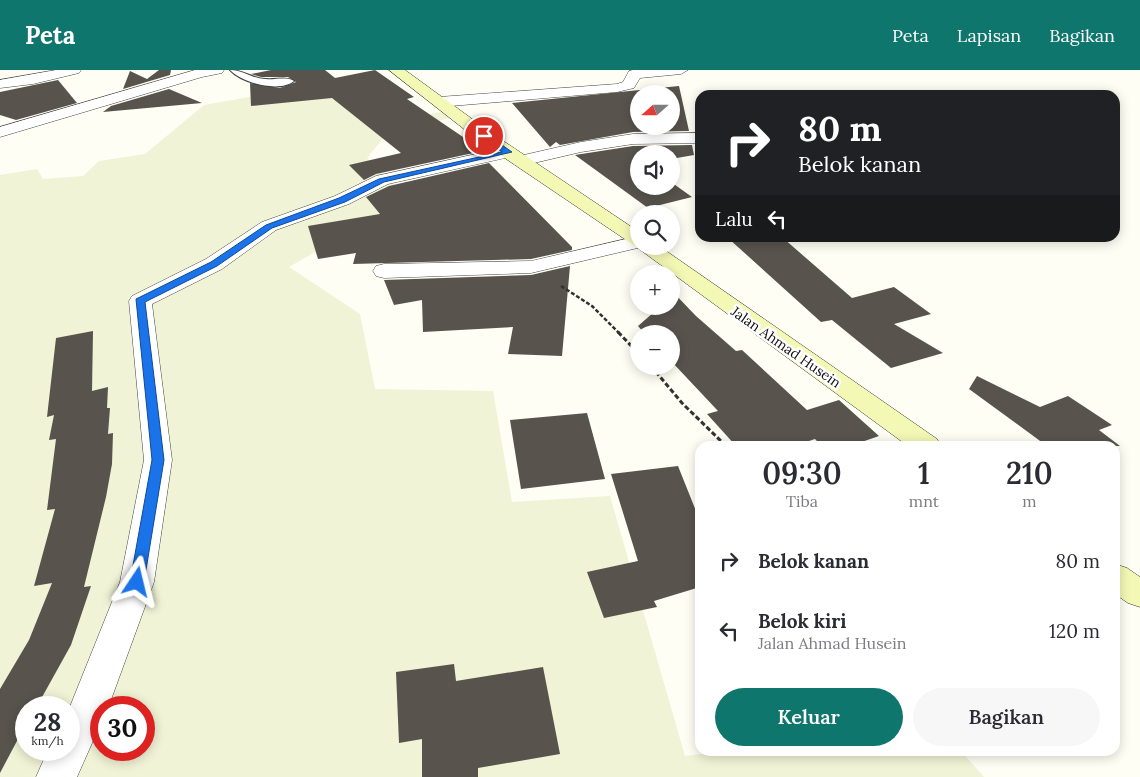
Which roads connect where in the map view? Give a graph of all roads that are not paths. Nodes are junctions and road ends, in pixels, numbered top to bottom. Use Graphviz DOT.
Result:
graph roads {
  1 [pos="74,70"];
  2 [pos="217,70"];
  3 [pos="234,70"];
  4 [pos="396,70"];
  5 [pos="681,70"];
  6 [pos="2,80"];
  7 [pos="289,81"];
  8 [pos="439,102"];
  9 [pos="0,132"];
  10 [pos="695,138"];
  11 [pos="515,157"];
  12 [pos="630,236"];
  13 [pos="630,244"];
  14 [pos="658,255"];
  15 [pos="384,271"];
  16 [pos="920,441"];
  17 [pos="1120,580"];
  18 [pos="1140,594"];
  19 [pos="80,727"];
  20 [pos="64,761"];
  21 [pos="56,777"];
  1 -- 6 [label="street"];
  2 -- 9 [label="street"];
  3 -- 7 [label="lane"];
  4 -- 8 [label="main road"];
  5 -- 8 [label="street"];
  8 -- 11 [label="main road"];
  10 -- 11 [label="street"];
  11 -- 12 [label="main road"];
  11 -- 19 [label="street"];
  13 -- 15 [label="street"];
  14 -- 16 [label="main road, Jalan Ahmad Husein"];
  17 -- 18 [label="main road"];
  20 -- 21 [label="street"];
}
